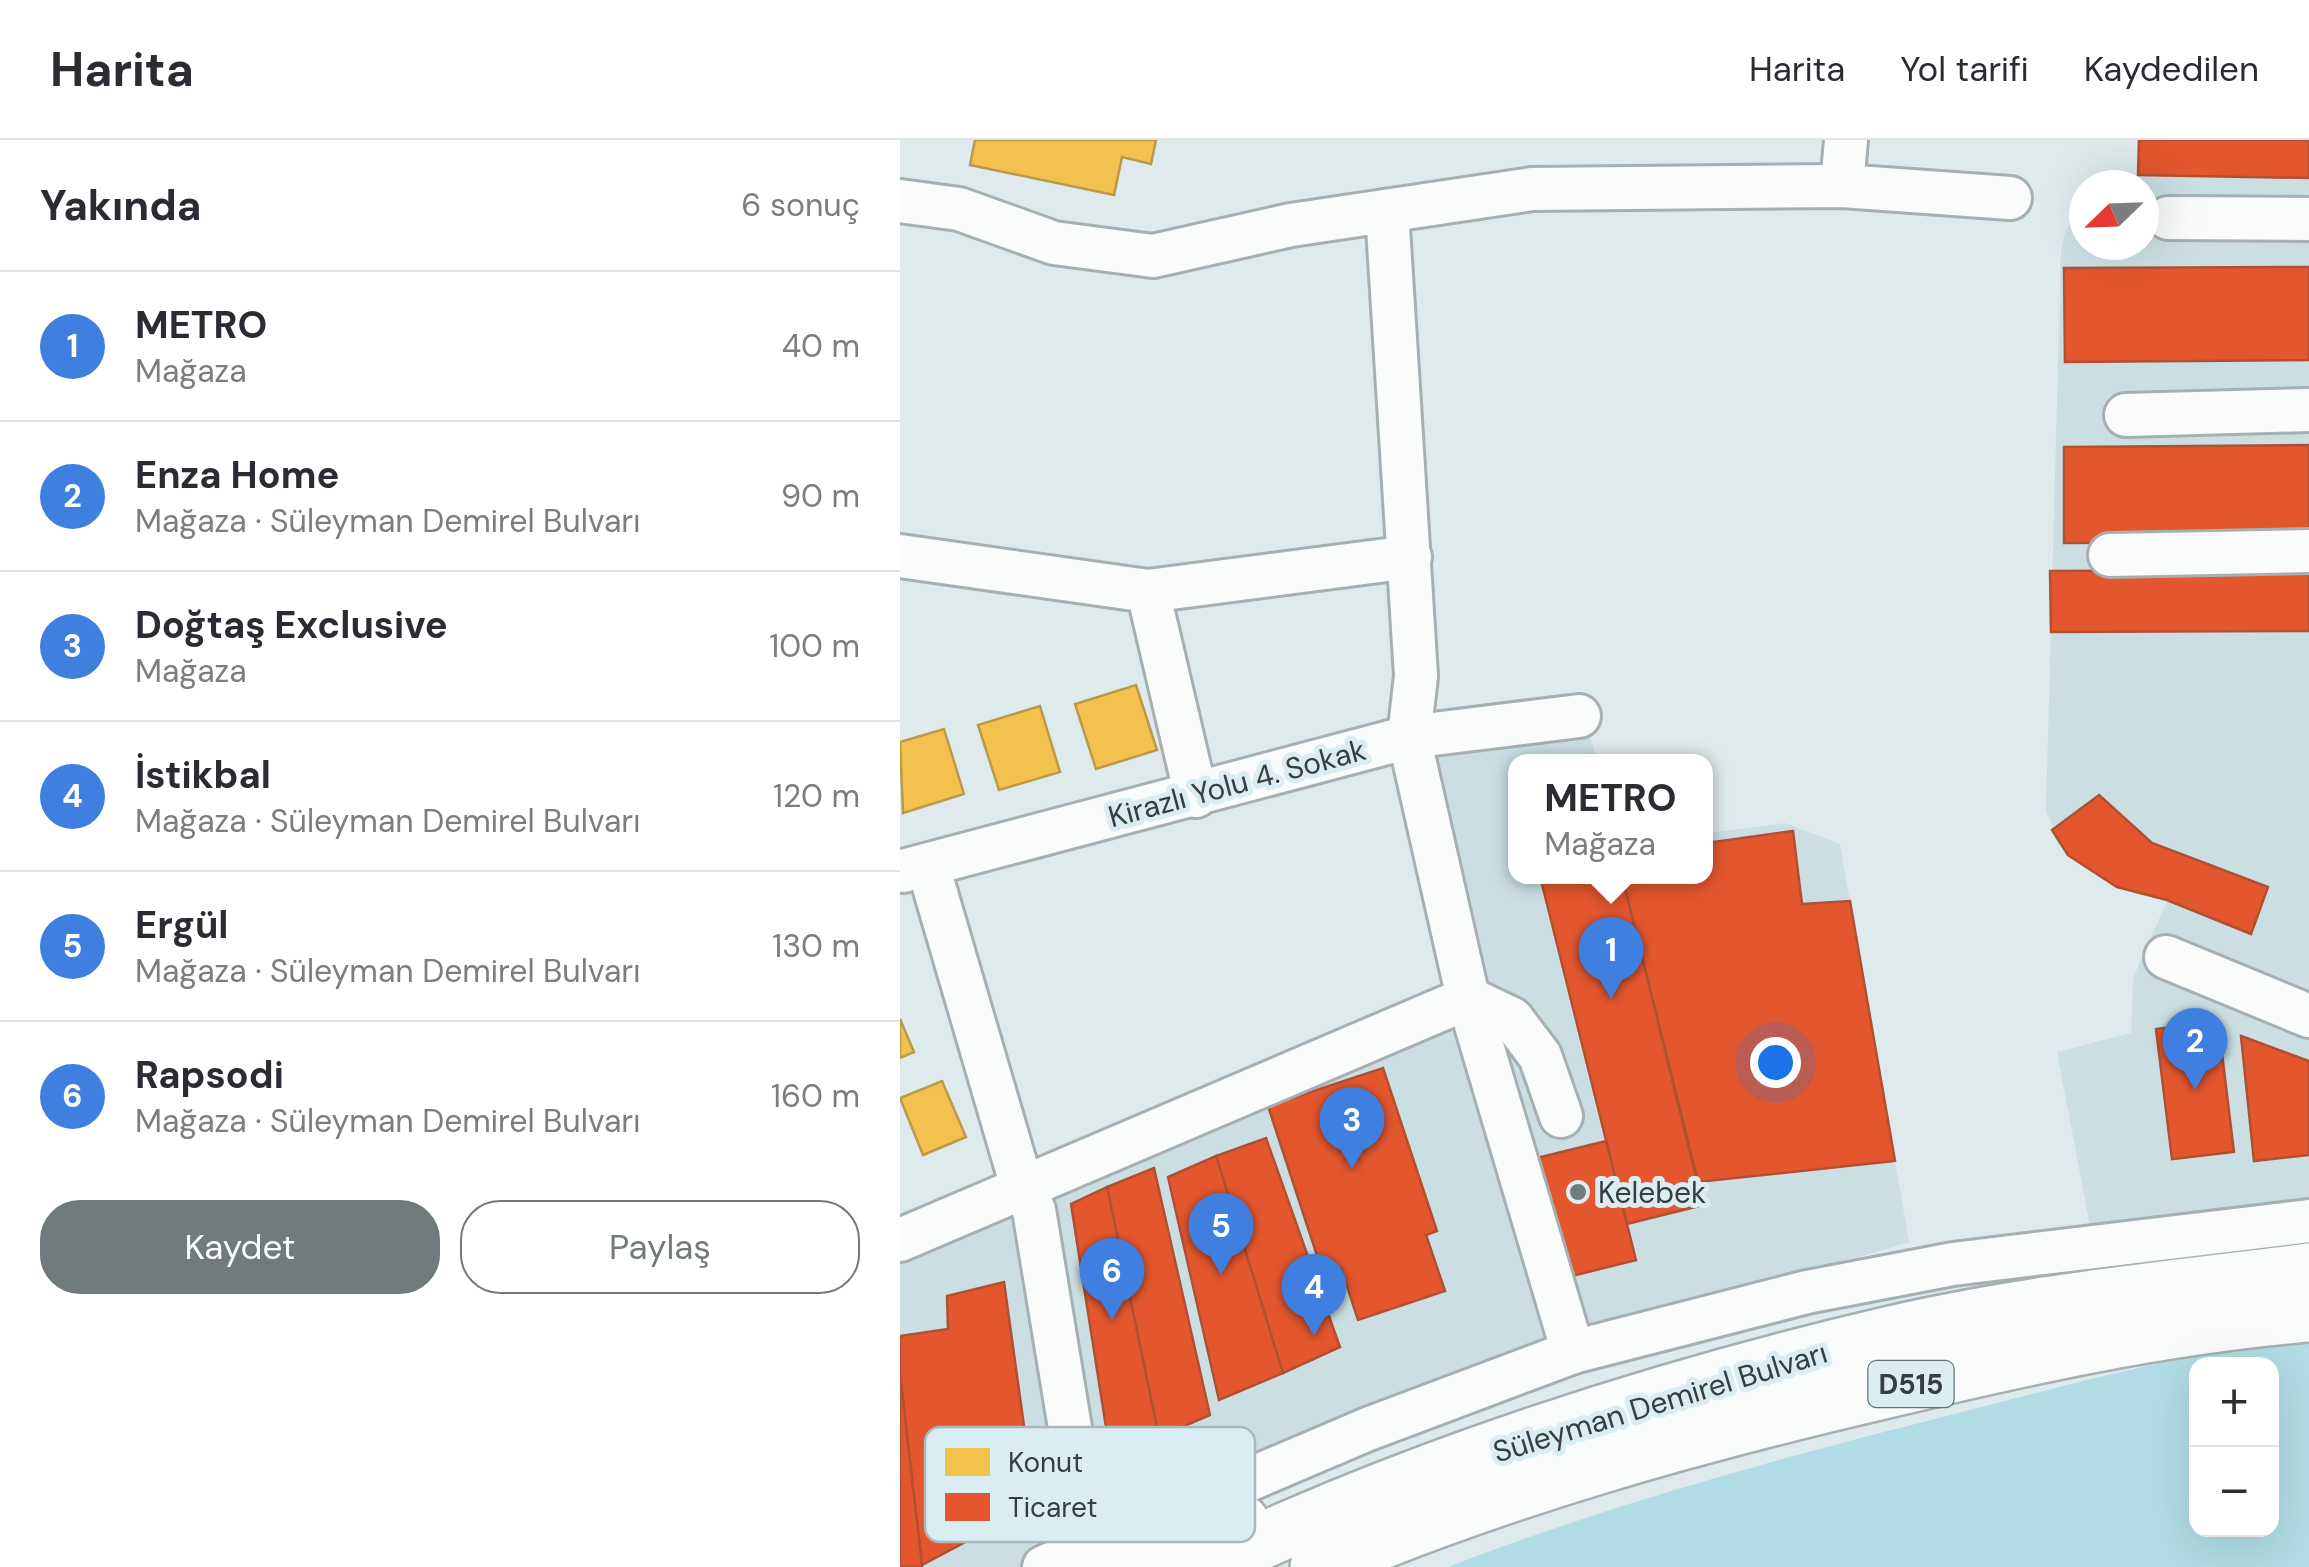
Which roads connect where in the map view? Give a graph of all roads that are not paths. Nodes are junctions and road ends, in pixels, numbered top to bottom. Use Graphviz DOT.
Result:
graph roads {
  1 [pos="1846,140"];
  2 [pos="1842,186"];
  3 [pos="2010,198"];
  4 [pos="900,201"];
  5 [pos="1387,211"];
  6 [pos="2168,218"];
  7 [pos="2309,219"];
  8 [pos="2309,410"];
  9 [pos="2126,415"];
  10 [pos="2309,551"];
  11 [pos="2110,555"];
  12 [pos="900,556"];
  13 [pos="1410,557"];
  14 [pos="1148,591"];
  15 [pos="1579,716"];
  16 [pos="1409,736"];
  17 [pos="1196,796"];
  18 [pos="914,869"];
  19 [pos="2166,957"];
  20 [pos="1468,998"];
  21 [pos="2309,1016"];
  22 [pos="1560,1116"];
  23 [pos="1023,1190"];
  24 [pos="2309,1221"];
  25 [pos="900,1240"];
  26 [pos="2309,1272"];
  27 [pos="2309,1314"];
  28 [pos="2078,1323"];
  29 [pos="1573,1352"];
  30 [pos="1077,1427"];
  31 [pos="1255,1485"];
  32 [pos="1255,1509"];
  33 [pos="1141,1542"];
  34 [pos="1159,1542"];
  35 [pos="1103,1561"];
  36 [pos="1044,1567"];
  37 [pos="1206,1567"];
  38 [pos="1318,1567"];
  39 [pos="1376,1567"];
  1 -- 2 [label="street"];
  2 -- 3 [label="street"];
  2 -- 5 [label="street"];
  4 -- 5 [label="street"];
  5 -- 13 [label="street"];
  6 -- 7 [label="street"];
  8 -- 9 [label="street"];
  10 -- 11 [label="street"];
  12 -- 14 [label="street"];
  13 -- 14 [label="street"];
  13 -- 16 [label="street"];
  14 -- 17 [label="street"];
  15 -- 16 [label="street, Kirazlı Yolu 4. Sokak"];
  16 -- 17 [label="street, Kirazlı Yolu 4. Sokak"];
  16 -- 20 [label="street"];
  17 -- 18 [label="street, Kirazlı Yolu 4. Sokak"];
  18 -- 23 [label="street"];
  19 -- 21 [label="street"];
  20 -- 22 [label="street"];
  20 -- 23 [label="street"];
  20 -- 29 [label="street"];
  23 -- 25 [label="street"];
  23 -- 30 [label="street"];
  24 -- 29 [label="street"];
  26 -- 28 [label="highway, Süleyman Demirel Bulvarı / D515"];
  27 -- 28 [label="highway, Süleyman Demirel Bulvarı / D515"];
  28 -- 32 [label="highway"];
  28 -- 37 [label="highway, Süleyman Demirel Bulvarı / D515"];
  28 -- 38 [label="highway, Süleyman Demirel Bulvarı / D515"];
  28 -- 39 [label="highway"];
  29 -- 31 [label="street"];
  33 -- 35 [label="street"];
  34 -- 35 [label="highway"];
  35 -- 36 [label="street"];
}
